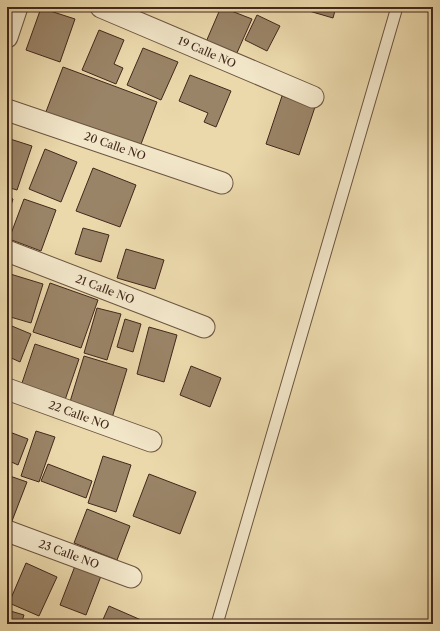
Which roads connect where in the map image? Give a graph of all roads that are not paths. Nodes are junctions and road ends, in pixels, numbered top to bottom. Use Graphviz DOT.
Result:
graph roads {
  1 [pos="17,7"];
  2 [pos="101,7"];
  3 [pos="397,7"];
  4 [pos="7,37"];
  5 [pos="312,97"];
  6 [pos="7,110"];
  7 [pos="222,182"];
  8 [pos="7,251"];
  9 [pos="204,327"];
  10 [pos="7,389"];
  11 [pos="151,441"];
  12 [pos="7,531"];
  13 [pos="131,577"];
  14 [pos="217,624"];
  1 -- 4 [label="street"];
  2 -- 5 [label="street, 19 Calle NO"];
  3 -- 14 [label="lane"];
  6 -- 7 [label="street, 20 Calle NO"];
  8 -- 9 [label="street, 21 Calle NO"];
  10 -- 11 [label="street, 22 Calle NO"];
  12 -- 13 [label="street, 23 Calle NO"];
}
